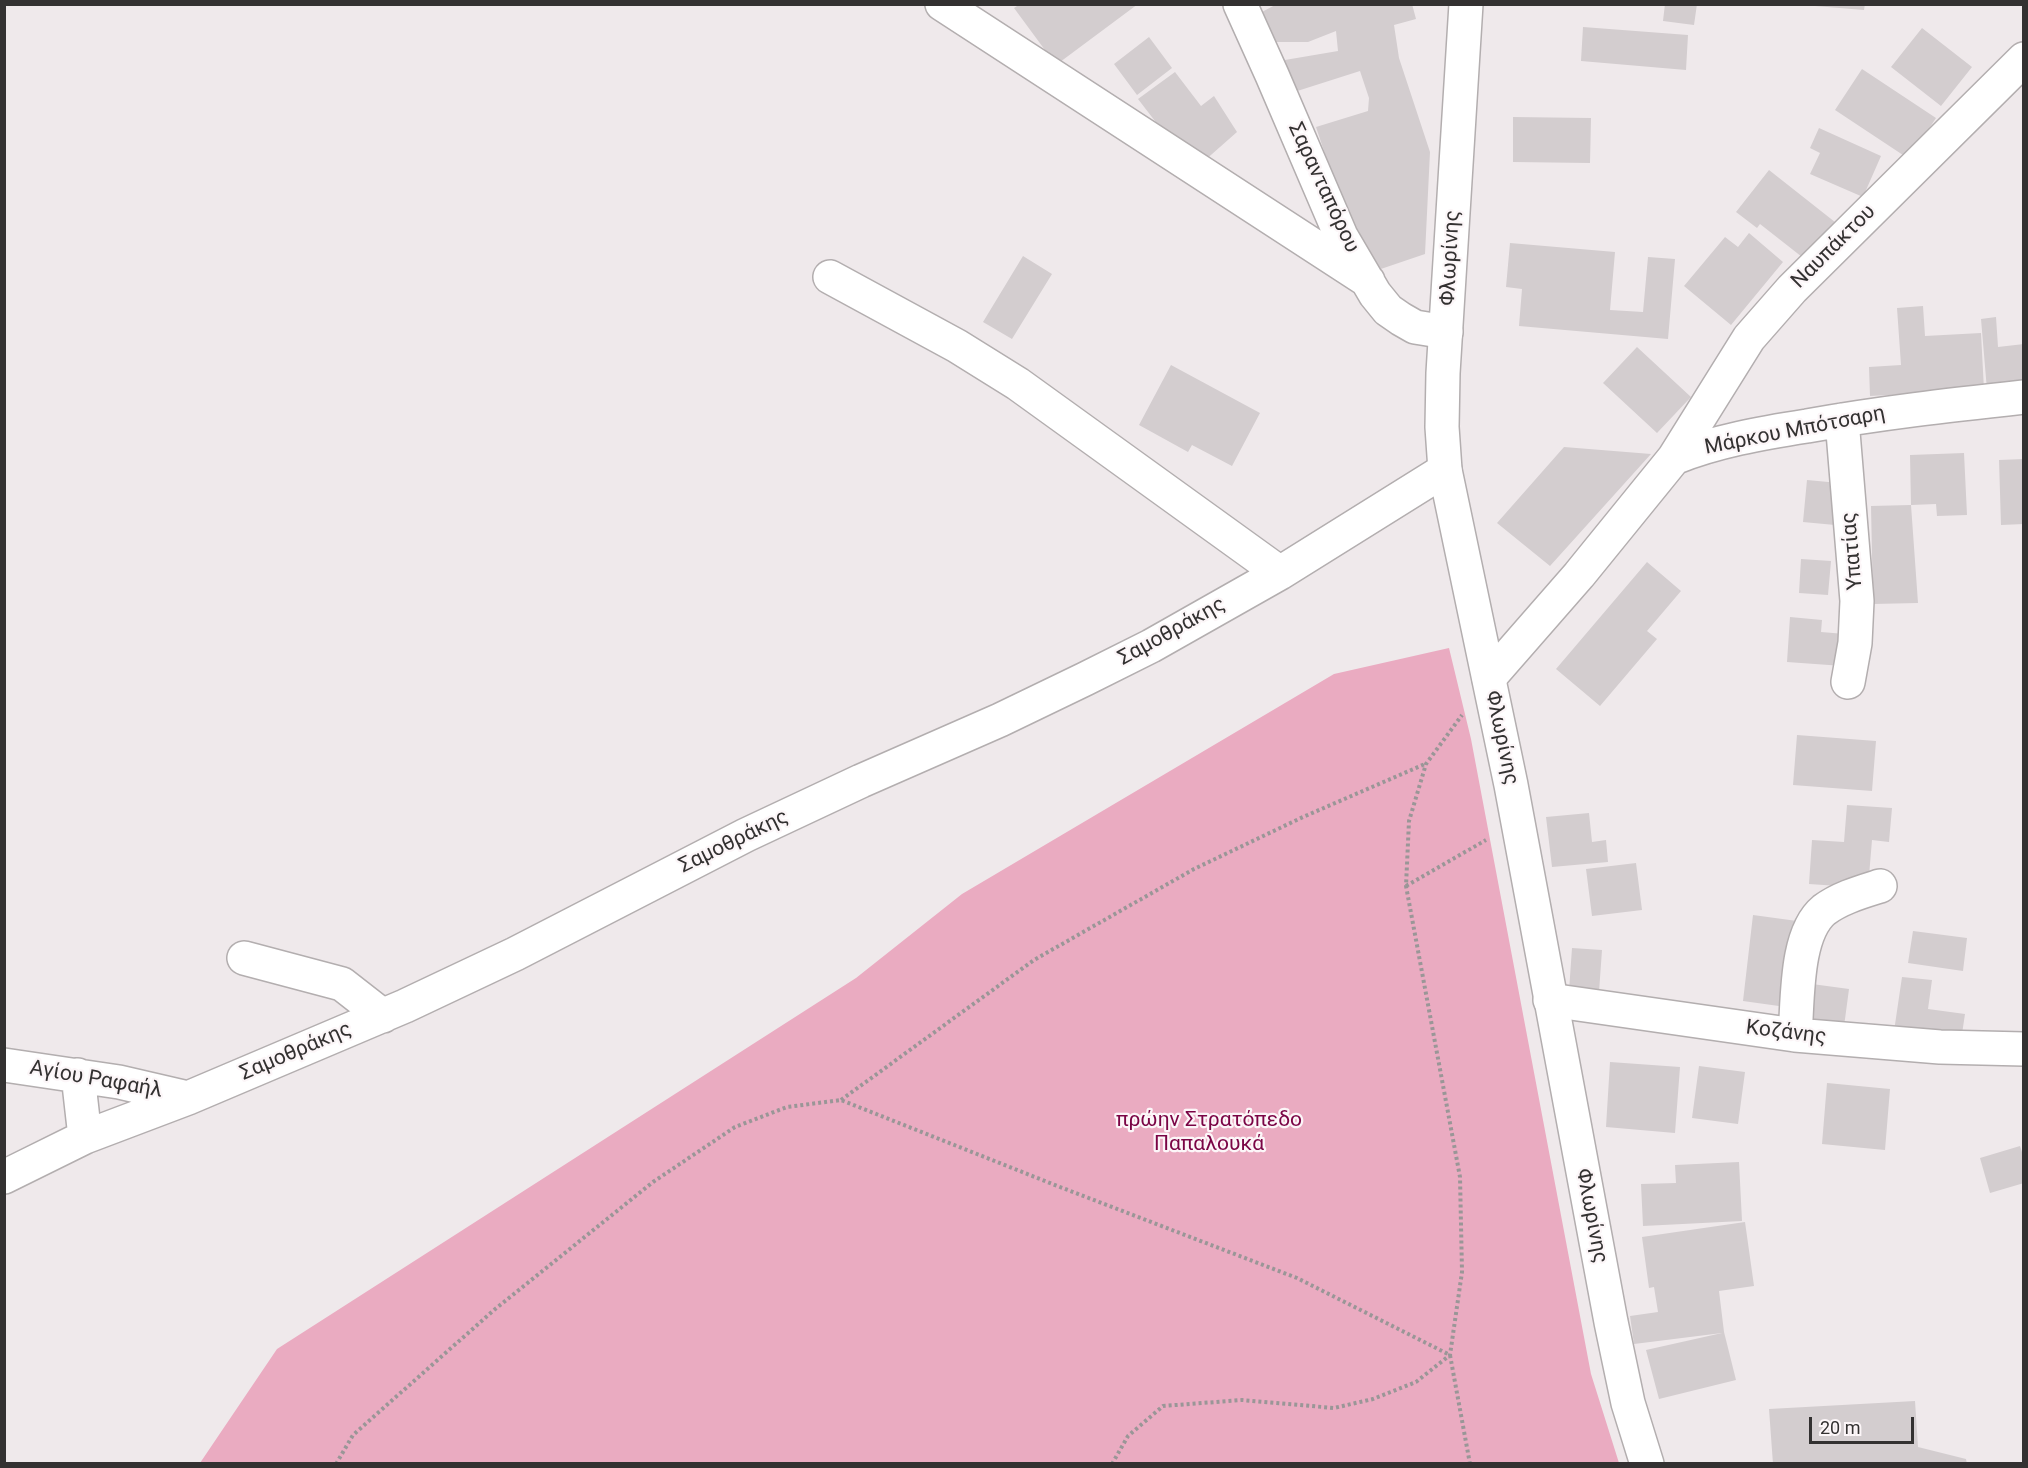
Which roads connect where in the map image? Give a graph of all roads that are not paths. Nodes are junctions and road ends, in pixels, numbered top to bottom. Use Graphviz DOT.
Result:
graph roads {
  1 [pos="942,4"];
  2 [pos="1240,4"];
  3 [pos="1466,4"];
  4 [pos="2024,59"];
  5 [pos="830,277"];
  6 [pos="1368,281"];
  7 [pos="1446,332"];
  8 [pos="2024,397"];
  9 [pos="1842,420"];
  10 [pos="1674,458"];
  11 [pos="1445,470"];
  12 [pos="1280,573"];
  13 [pos="1489,678"];
  14 [pos="1848,682"];
  15 [pos="1880,886"];
  16 [pos="244,958"];
  17 [pos="1550,1000"];
  18 [pos="383,1016"];
  19 [pos="1795,1035"];
  20 [pos="2024,1049"];
  21 [pos="4,1065"];
  22 [pos="78,1075"];
  23 [pos="188,1098"];
  24 [pos="85,1137"];
  25 [pos="4,1176"];
  26 [pos="1647,1464"];
  1 -- 6 [label="street"];
  2 -- 6 [label="street, Σαρανταπόρου"];
  3 -- 7 [label="street, Φλωρίνης"];
  4 -- 10 [label="street, Ναυπάκτου"];
  5 -- 12 [label="street"];
  6 -- 7 [label="street, Σαρανταπόρου"];
  7 -- 11 [label="street, Φλωρίνης"];
  8 -- 9 [label="street, Μάρκου Μπότσαρη"];
  9 -- 10 [label="street, Μάρκου Μπότσαρη"];
  9 -- 14 [label="street, Υπατίας"];
  10 -- 13 [label="street"];
  11 -- 12 [label="street, Σαμοθράκης"];
  11 -- 13 [label="street, Φλωρίνης"];
  12 -- 18 [label="street, Σαμοθράκης"];
  13 -- 17 [label="street, Φλωρίνης"];
  15 -- 19 [label="street"];
  16 -- 18 [label="street"];
  17 -- 19 [label="street, Κοζάνης"];
  17 -- 26 [label="street, Φλωρίνης"];
  18 -- 23 [label="street, Σαμοθράκης"];
  19 -- 20 [label="street, Κοζάνης"];
  21 -- 22 [label="street, Αγίου Ραφαήλ"];
  22 -- 23 [label="street, Αγίου Ραφαήλ"];
  22 -- 24 [label="street"];
  23 -- 24 [label="street, Σαμοθράκης"];
  24 -- 25 [label="street, Σαμοθράκης"];
}
